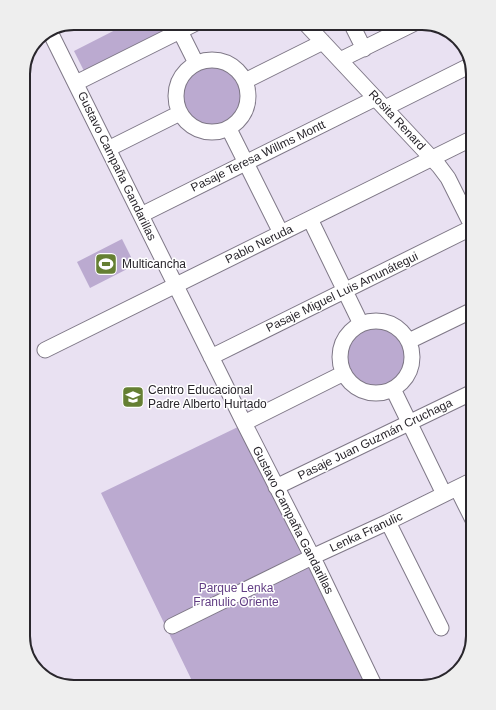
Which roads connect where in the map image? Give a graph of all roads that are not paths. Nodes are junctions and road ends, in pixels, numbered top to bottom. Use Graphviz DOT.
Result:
graph roads {
  1 [pos="312,30"];
  2 [pos="354,30"];
  3 [pos="402,30"];
  4 [pos="180,31"];
  5 [pos="52,36"];
  6 [pos="323,42"];
  7 [pos="364,49"];
  8 [pos="340,60"];
  9 [pos="196,63"];
  10 [pos="466,67"];
  11 [pos="245,81"];
  12 [pos="76,83"];
  13 [pos="380,103"];
  14 [pos="180,113"];
  15 [pos="229,129"];
  16 [pos="466,141"];
  17 [pos="108,149"];
  18 [pos="432,158"];
  19 [pos="246,163"];
  20 [pos="466,214"];
  21 [pos="141,215"];
  22 [pos="310,219"];
  23 [pos="466,231"];
  24 [pos="281,233"];
  25 [pos="176,285"];
  26 [pos="344,291"];
  27 [pos="466,313"];
  28 [pos="361,324"];
  29 [pos="409,341"];
  30 [pos="45,350"];
  31 [pos="211,357"];
  32 [pos="344,373"];
  33 [pos="393,389"];
  34 [pos="466,395"];
  35 [pos="244,423"];
  36 [pos="410,423"];
  37 [pos="466,484"];
  38 [pos="276,487"];
  39 [pos="451,491"];
  40 [pos="466,511"];
  41 [pos="388,522"];
  42 [pos="312,557"];
  43 [pos="172,626"];
  44 [pos="441,628"];
  45 [pos="372,680"];
  1 -- 6 [label="street, Rosita Renard"];
  2 -- 7 [label="street"];
  3 -- 7 [label="street"];
  4 -- 9 [label="street"];
  4 -- 12 [label="street"];
  5 -- 12 [label="street, Gustavo Campaña Gandarillas"];
  6 -- 8 [label="street, Rosita Renard"];
  6 -- 11 [label="street"];
  7 -- 8 [label="street"];
  8 -- 13 [label="street, Rosita Renard"];
  9 -- 11 [label="street"];
  9 -- 14 [label="street"];
  10 -- 13 [label="street, Pasaje Teresa Willms Montt"];
  11 -- 15 [label="street"];
  12 -- 17 [label="street, Gustavo Campaña Gandarillas"];
  13 -- 18 [label="street, Rosita Renard"];
  13 -- 19 [label="street, Pasaje Teresa Willms Montt"];
  14 -- 15 [label="street"];
  14 -- 17 [label="street"];
  15 -- 19 [label="street"];
  16 -- 18 [label="street, Pablo Neruda"];
  17 -- 21 [label="street, Gustavo Campaña Gandarillas"];
  18 -- 20 [label="street, Rosita Renard"];
  18 -- 22 [label="street, Pablo Neruda"];
  19 -- 21 [label="street, Pasaje Teresa Willms Montt"];
  19 -- 24 [label="street"];
  21 -- 25 [label="street, Gustavo Campaña Gandarillas"];
  22 -- 24 [label="street, Pablo Neruda"];
  22 -- 26 [label="street"];
  23 -- 26 [label="street, Pasaje Miguel Luis Amunátegui"];
  24 -- 25 [label="street, Pablo Neruda"];
  25 -- 30 [label="street, Pablo Neruda"];
  25 -- 31 [label="street, Gustavo Campaña Gandarillas"];
  26 -- 28 [label="street"];
  26 -- 31 [label="street, Pasaje Miguel Luis Amunátegui"];
  27 -- 29 [label="street"];
  28 -- 29 [label="street"];
  28 -- 32 [label="street"];
  29 -- 33 [label="street"];
  31 -- 35 [label="street, Gustavo Campaña Gandarillas"];
  32 -- 33 [label="street"];
  32 -- 35 [label="street"];
  33 -- 36 [label="street"];
  34 -- 36 [label="street, Pasaje Juan Guzmán Cruchaga"];
  35 -- 38 [label="street, Gustavo Campaña Gandarillas"];
  36 -- 38 [label="street, Pasaje Juan Guzmán Cruchaga"];
  36 -- 39 [label="street"];
  37 -- 39 [label="street, Lenka Franulic"];
  38 -- 42 [label="street, Gustavo Campaña Gandarillas"];
  39 -- 40 [label="street"];
  39 -- 41 [label="street, Lenka Franulic"];
  41 -- 42 [label="street, Lenka Franulic"];
  41 -- 44 [label="street"];
  42 -- 43 [label="street, Lenka Franulic"];
  42 -- 45 [label="street, Gustavo Campaña Gandarillas"];
}
